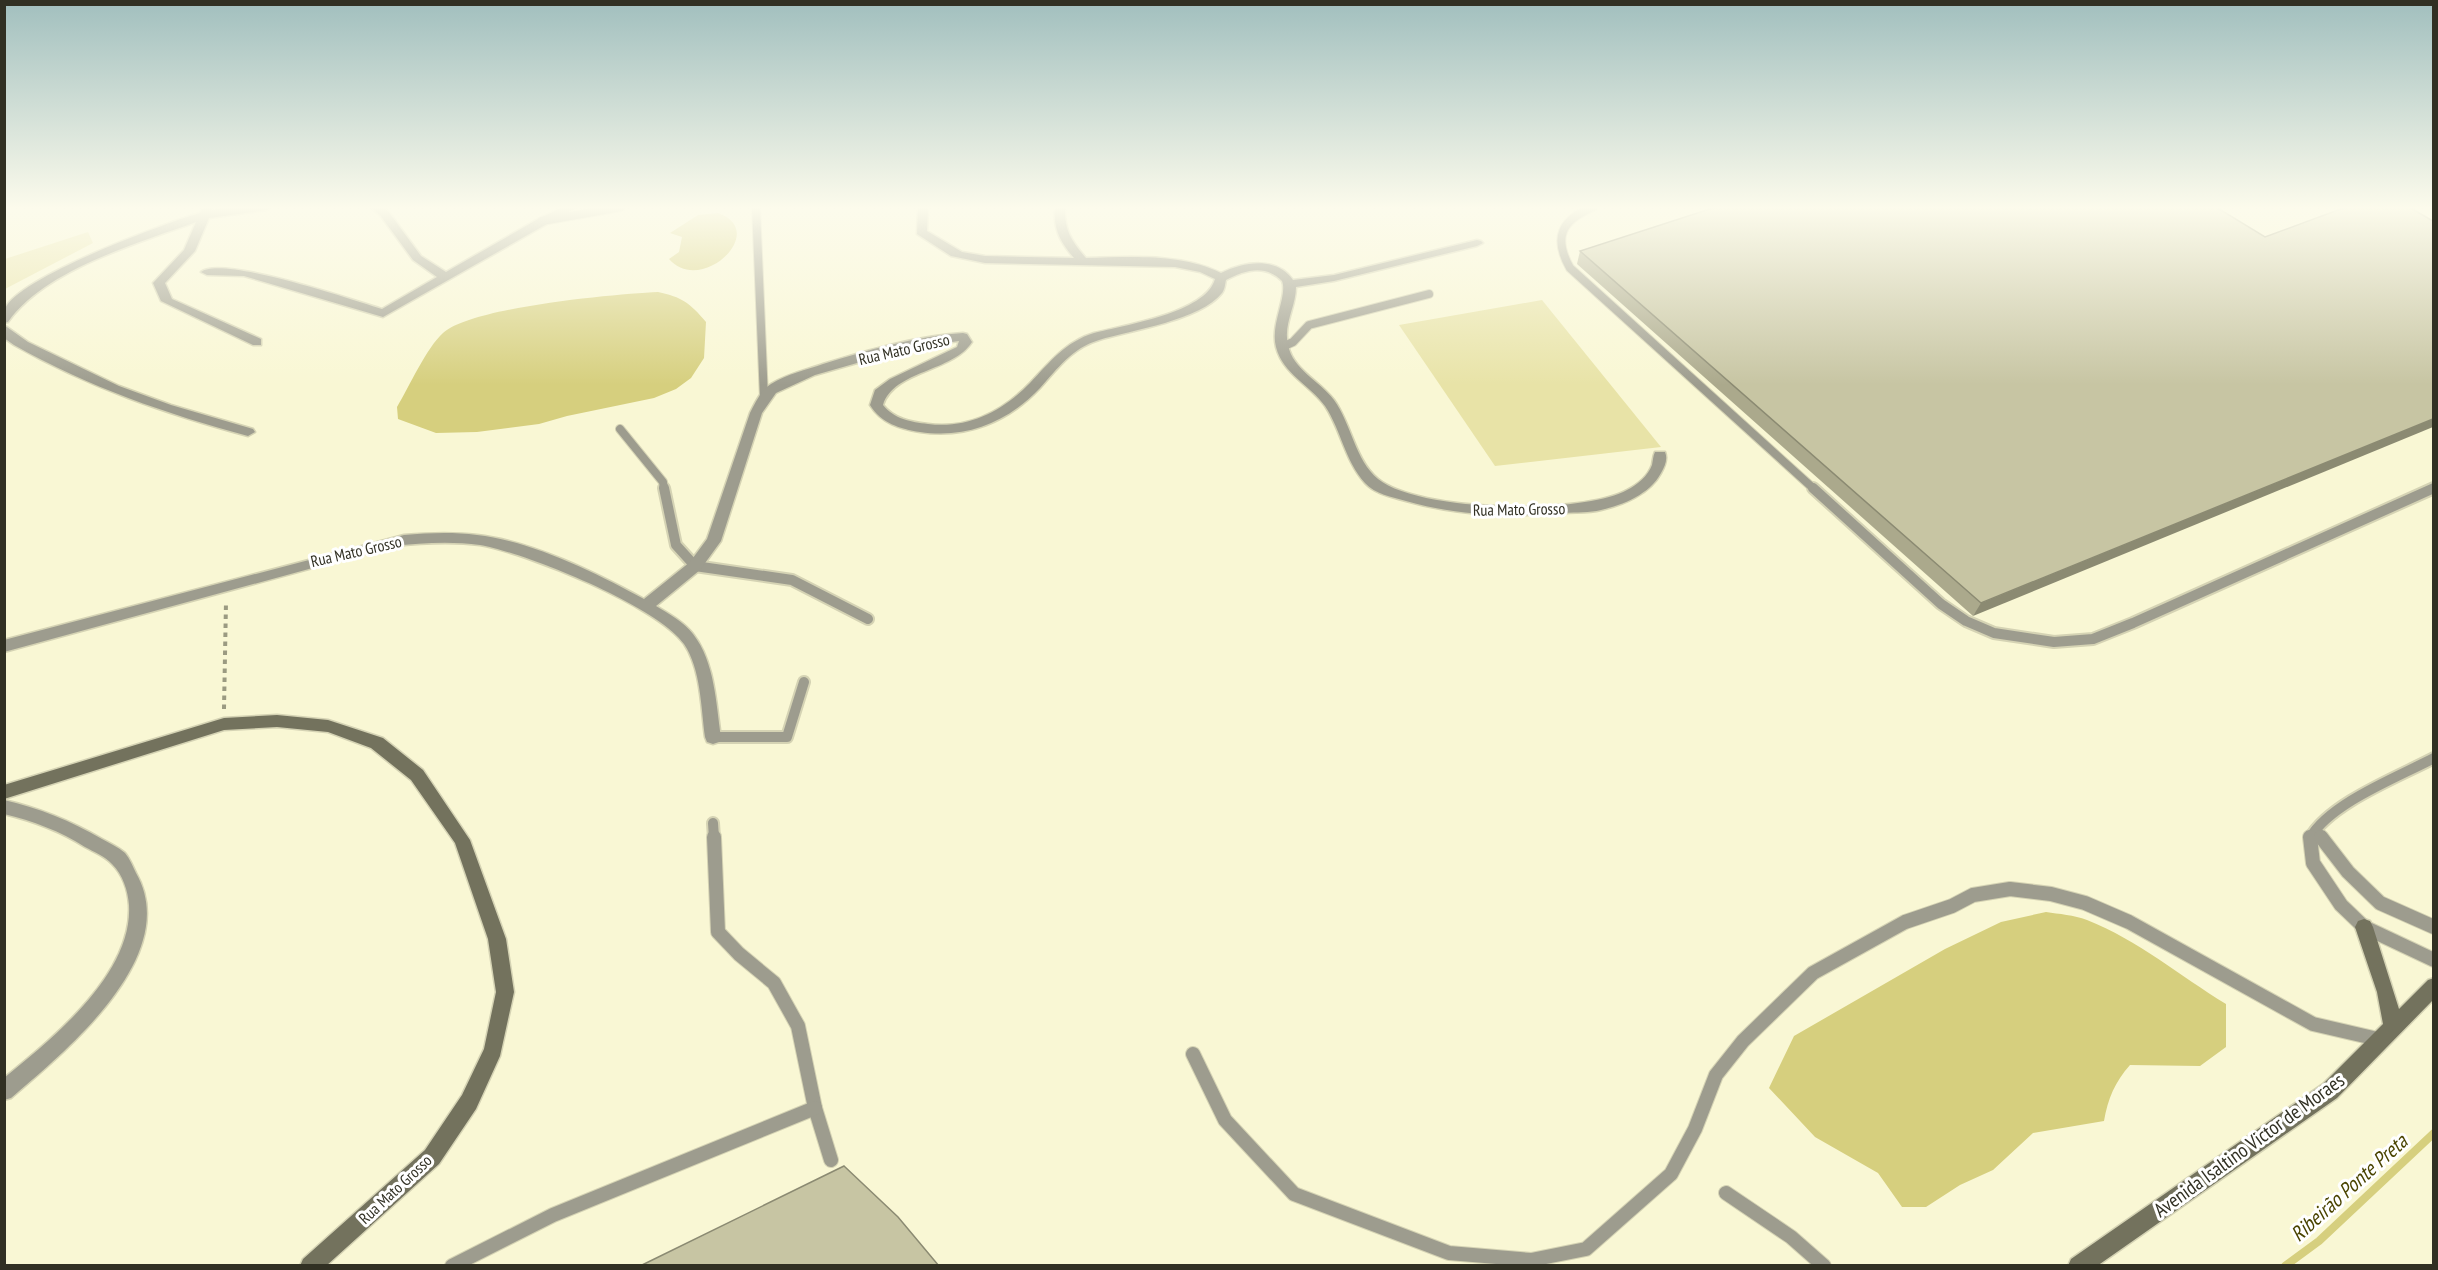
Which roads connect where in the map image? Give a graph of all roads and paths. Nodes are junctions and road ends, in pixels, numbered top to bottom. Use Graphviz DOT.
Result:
graph roads {
  1 [pos="74,266"];
  2 [pos="174,266"];
  3 [pos="430,266"];
  4 [pos="465,266"];
  5 [pos="758,266"];
  6 [pos="1187,266"];
  7 [pos="1382,266"];
  8 [pos="1569,266"];
  9 [pos="207,272"];
  10 [pos="446,277"];
  11 [pos="1221,278"];
  12 [pos="1289,284"];
  13 [pos="1429,294"];
  14 [pos="4,319"];
  15 [pos="4,328"];
  16 [pos="257,342"];
  17 [pos="1282,347"];
  18 [pos="764,398"];
  19 [pos="620,429"];
  20 [pos="248,432"];
  21 [pos="1659,455"];
  22 [pos="2433,488"];
  23 [pos="695,566"];
  24 [pos="226,586"];
  25 [pos="646,606"];
  26 [pos="868,619"];
  27 [pos="4,646"];
  28 [pos="804,682"];
  29 [pos="224,724"];
  30 [pos="713,737"];
  31 [pos="2433,758"];
  32 [pos="4,792"];
  33 [pos="4,807"];
  34 [pos="713,823"];
  35 [pos="2316,830"];
  36 [pos="2364,927"];
  37 [pos="2433,927"];
  38 [pos="2433,960"];
  39 [pos="2433,986"];
  40 [pos="2388,1033"];
  41 [pos="1193,1054"];
  42 [pos="4,1090"];
  43 [pos="815,1108"];
  44 [pos="831,1160"];
  45 [pos="1726,1193"];
  46 [pos="310,1266"];
  47 [pos="452,1266"];
  48 [pos="1824,1266"];
  49 [pos="2078,1266"];
  1 -- 14 [label="street"];
  2 -- 16 [label="street"];
  3 -- 10 [label="street"];
  4 -- 10 [label="street"];
  5 -- 18 [label="lane"];
  6 -- 11 [label="street"];
  7 -- 12 [label="street"];
  8 -- 22 [label="lane"];
  9 -- 10 [label="street"];
  11 -- 12 [label="street"];
  11 -- 18 [label="street, Rua Mato Grosso"];
  12 -- 17 [label="street"];
  13 -- 17 [label="lane"];
  15 -- 20 [label="street"];
  17 -- 21 [label="street, Rua Mato Grosso"];
  18 -- 23 [label="street"];
  19 -- 23 [label="lane"];
  23 -- 25 [label="street"];
  23 -- 26 [label="lane"];
  24 -- 25 [label="street, Rua Mato Grosso"];
  24 -- 27 [label="street, Rua Mato Grosso"];
  24 -- 29 [label="path"];
  25 -- 30 [label="street, Rua Mato Grosso"];
  28 -- 30 [label="lane"];
  29 -- 32 [label="main road, Rua Mato Grosso"];
  29 -- 46 [label="main road, Rua Mato Grosso"];
  31 -- 35 [label="lane"];
  33 -- 42 [label="street"];
  34 -- 43 [label="lane"];
  35 -- 36 [label="lane"];
  35 -- 37 [label="lane"];
  36 -- 38 [label="lane"];
  36 -- 40 [label="main road"];
  39 -- 40 [label="main road, Avenida Isaltino Victor de Moraes"];
  40 -- 41 [label="lane"];
  40 -- 49 [label="main road, Avenida Isaltino Victor de Moraes"];
  43 -- 44 [label="lane"];
  43 -- 47 [label="lane"];
  45 -- 48 [label="lane"];
}
